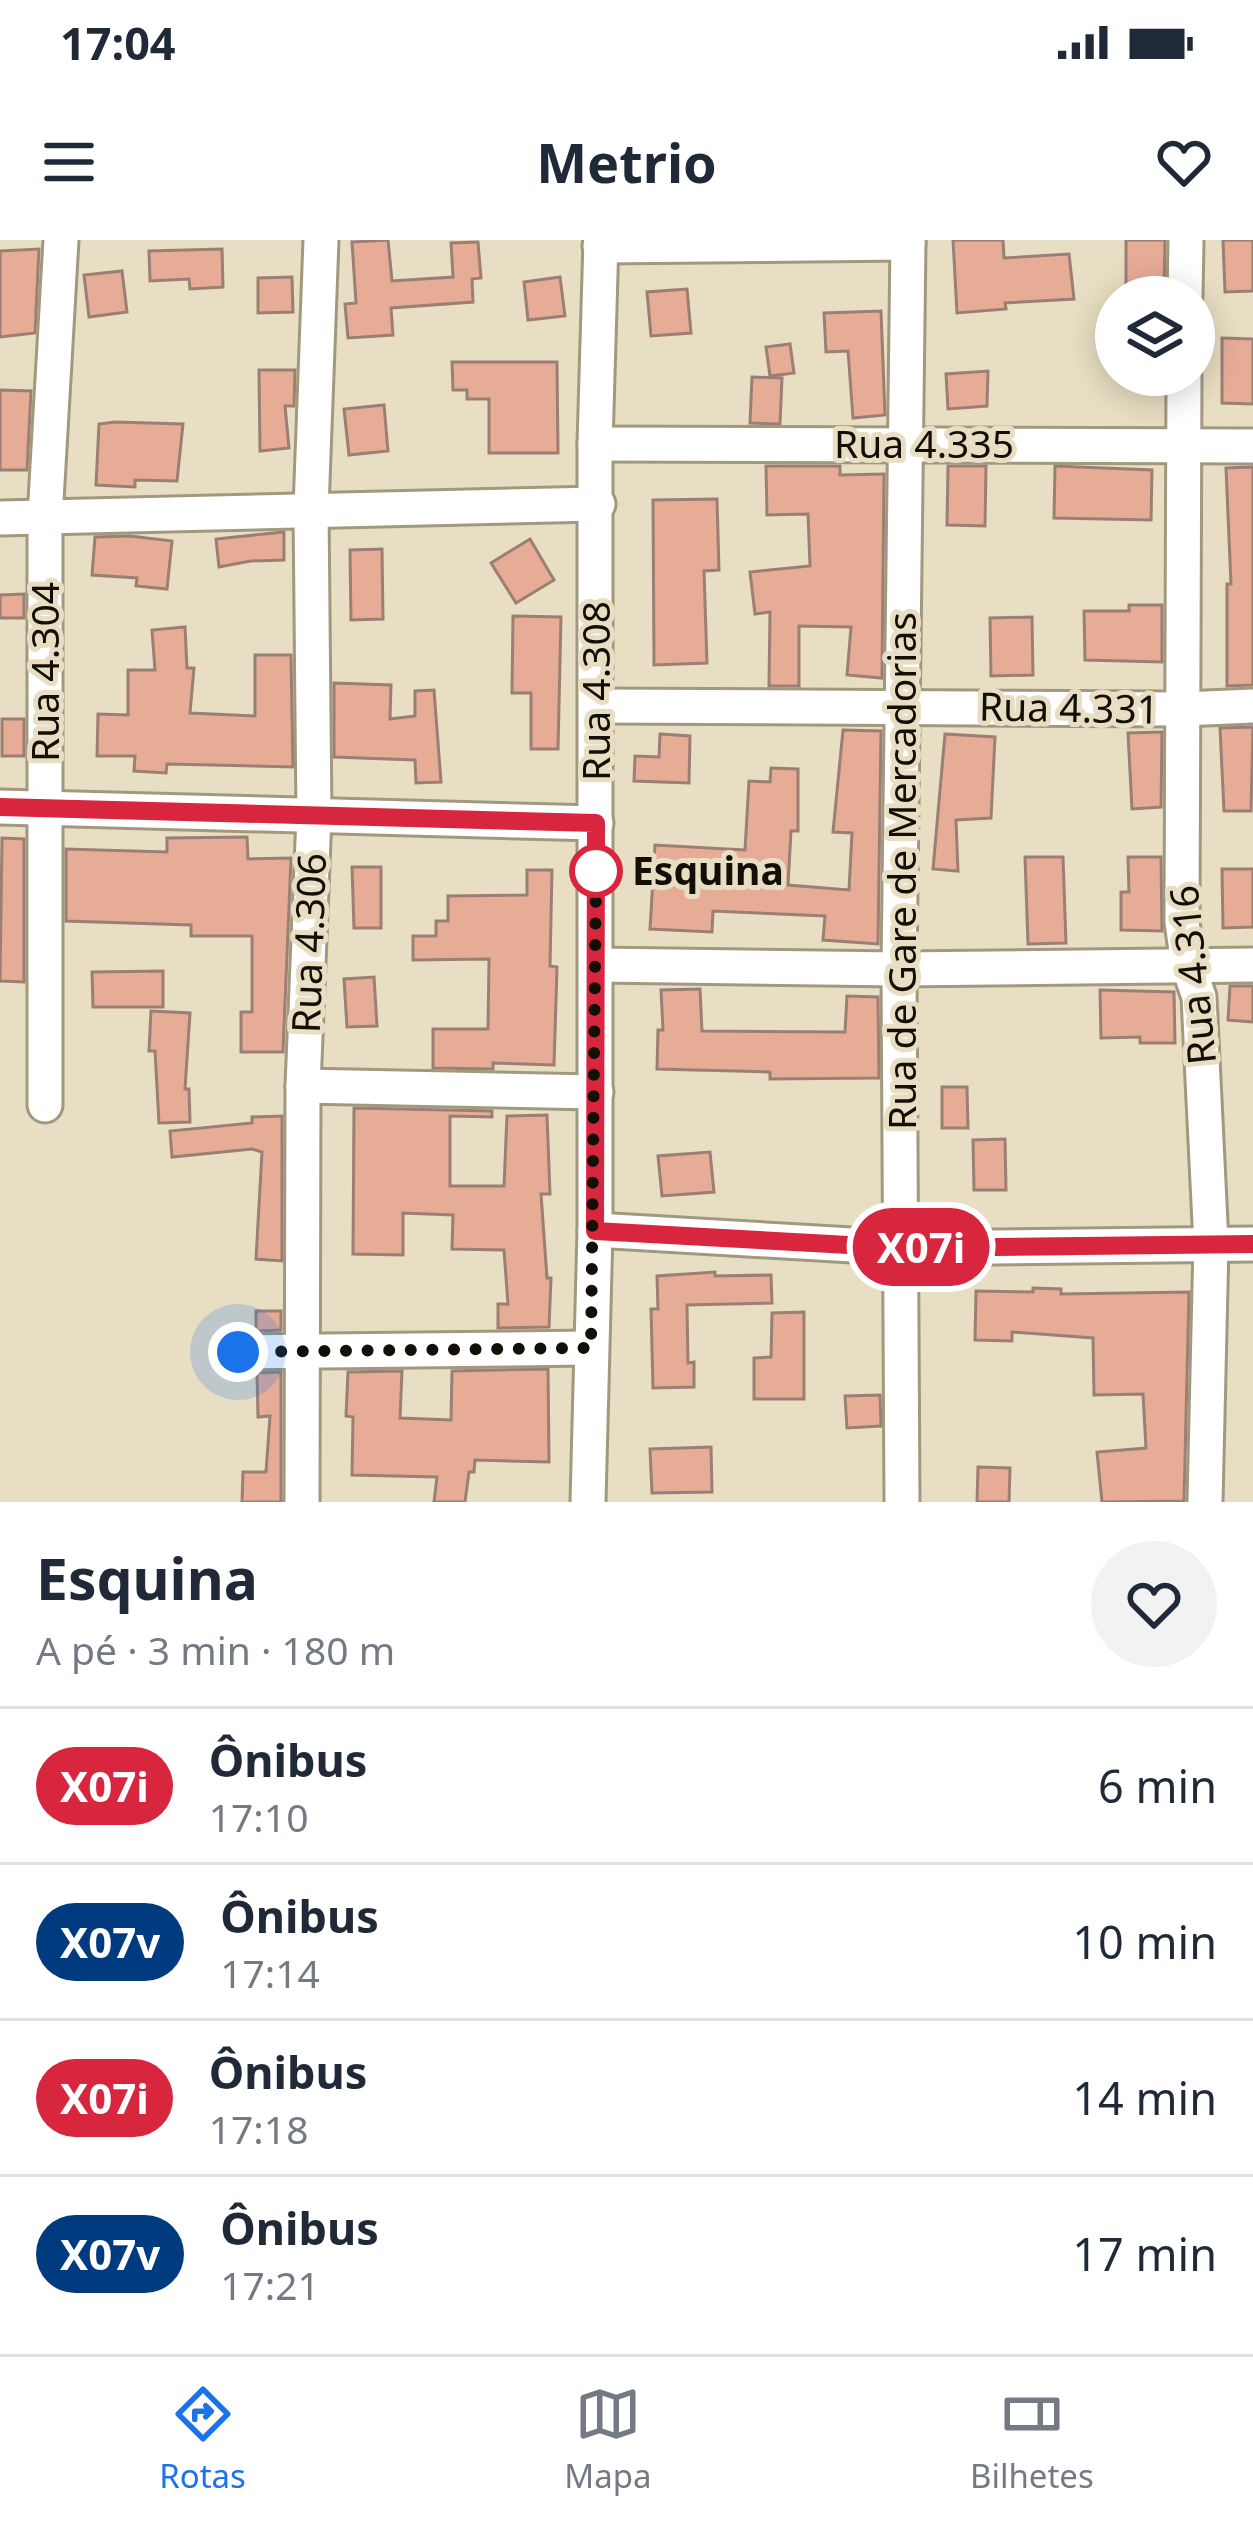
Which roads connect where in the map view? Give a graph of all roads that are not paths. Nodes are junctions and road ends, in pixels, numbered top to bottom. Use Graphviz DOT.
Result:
graph roads {
  1 [pos="61,240"];
  2 [pos="321,240"];
  3 [pos="1186,240"];
  4 [pos="908,241"];
  5 [pos="601,243"];
  6 [pos="1185,276"];
  7 [pos="1184,396"];
  8 [pos="903,442"];
  9 [pos="595,444"];
  10 [pos="1183,446"];
  11 [pos="1253,446"];
  12 [pos="598,504"];
  13 [pos="311,509"];
  14 [pos="0,518"];
  15 [pos="45,518"];
  16 [pos="596,706"];
  17 [pos="1253,706"];
  18 [pos="901,707"];
  19 [pos="1183,710"];
  20 [pos="44,806"];
  21 [pos="0,807"];
  22 [pos="314,816"];
  23 [pos="596,823"];
  24 [pos="1253,964"];
  25 [pos="597,965"];
  26 [pos="1188,965"];
  27 [pos="899,969"];
  28 [pos="303,1086"];
  29 [pos="596,1092"];
  30 [pos="45,1105"];
  31 [pos="595,1231"];
  32 [pos="1211,1244"];
  33 [pos="1253,1244"];
  34 [pos="903,1248"];
  35 [pos="591,1348"];
  36 [pos="302,1349"];
  37 [pos="238,1352"];
  38 [pos="302,1502"];
  39 [pos="588,1502"];
  40 [pos="902,1502"];
  41 [pos="1205,1502"];
  1 -- 15 [label="street, Rua 4.304"];
  2 -- 13 [label="street, Rua 4.306"];
  3 -- 6 [label="street"];
  4 -- 5 [label="street"];
  4 -- 8 [label="street, Rua de Gare de Mercadorias"];
  5 -- 9 [label="street, Rua 4.308"];
  7 -- 10 [label="street, Rua 4.316"];
  8 -- 9 [label="street, Rua 4.335"];
  8 -- 10 [label="street, Rua 4.335"];
  8 -- 18 [label="street, Rua de Gare de Mercadorias"];
  9 -- 12 [label="street, Rua 4.308"];
  10 -- 11 [label="street, Rua 4.335"];
  10 -- 19 [label="street, Rua 4.316"];
  12 -- 13 [label="street"];
  12 -- 16 [label="street, Rua 4.308"];
  13 -- 15 [label="street"];
  13 -- 22 [label="street, Rua 4.306"];
  14 -- 15 [label="street"];
  15 -- 20 [label="street, Rua 4.304"];
  16 -- 18 [label="street, Rua 4.331"];
  16 -- 23 [label="street, Rua 4.308"];
  17 -- 19 [label="street, Rua 4.331"];
  18 -- 19 [label="street, Rua 4.331"];
  18 -- 27 [label="street, Rua de Gare de Mercadorias"];
  19 -- 26 [label="street, Rua 4.316"];
  20 -- 21 [label="street"];
  20 -- 22 [label="street"];
  20 -- 30 [label="street, Rua 4.304"];
  22 -- 23 [label="street"];
  22 -- 28 [label="street, Rua 4.306"];
  23 -- 25 [label="street, Rua 4.308"];
  24 -- 26 [label="street"];
  25 -- 27 [label="street"];
  25 -- 29 [label="street, Rua 4.308"];
  26 -- 27 [label="street"];
  26 -- 32 [label="street, Rua 4.316"];
  27 -- 34 [label="street, Rua de Gare de Mercadorias"];
  28 -- 29 [label="street"];
  28 -- 36 [label="street, Rua 4.306"];
  29 -- 31 [label="street, Rua 4.308"];
  31 -- 34 [label="street"];
  31 -- 35 [label="street, Rua 4.308"];
  32 -- 33 [label="street"];
  32 -- 34 [label="street"];
  32 -- 41 [label="street, Rua 4.316"];
  34 -- 40 [label="street, Rua de Gare de Mercadorias"];
  35 -- 36 [label="street"];
  35 -- 39 [label="street, Rua 4.308"];
  36 -- 37 [label="street"];
  36 -- 38 [label="street, Rua 4.306"];
}
